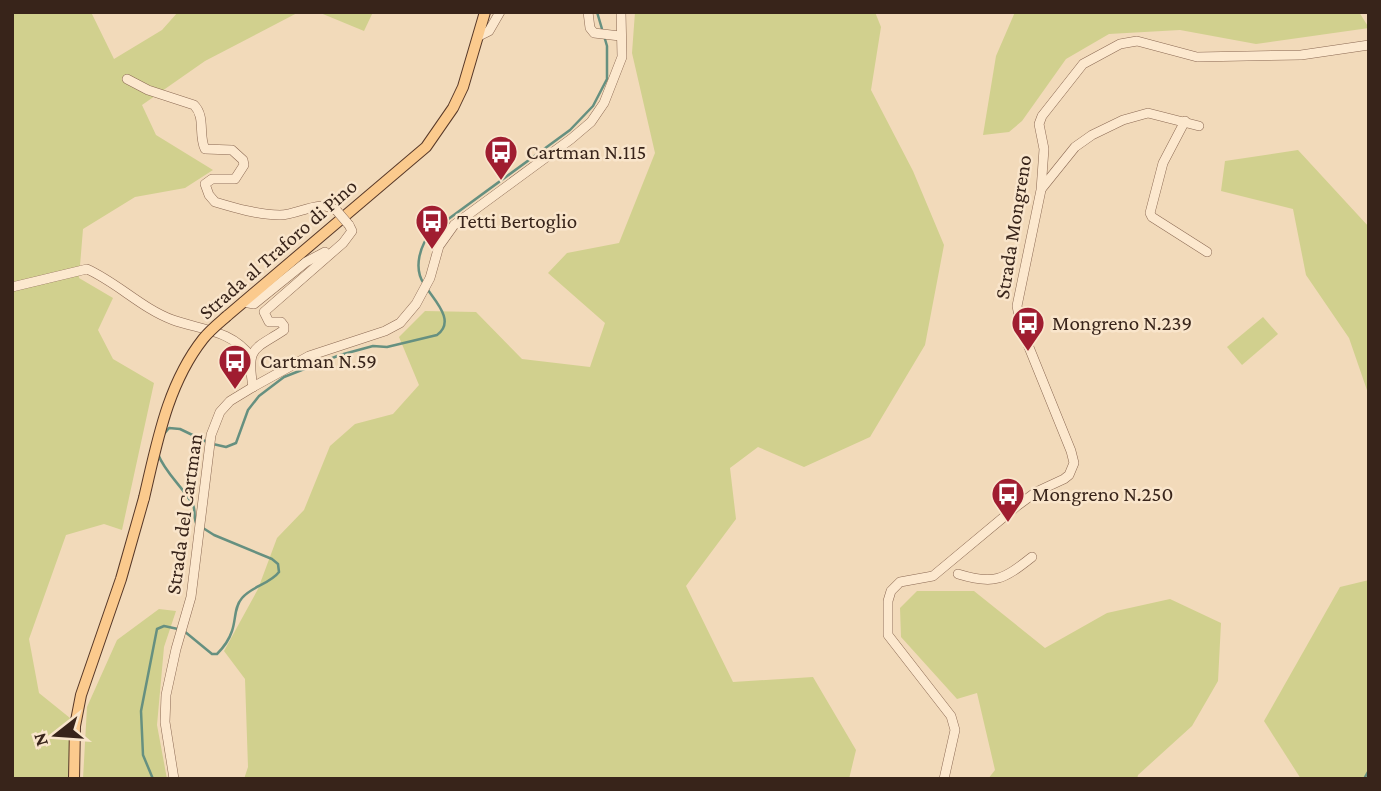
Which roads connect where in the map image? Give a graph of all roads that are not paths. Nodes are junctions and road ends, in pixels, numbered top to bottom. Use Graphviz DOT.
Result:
graph roads {
  1 [pos="485,12"];
  2 [pos="500,12"];
  3 [pos="588,12"];
  4 [pos="621,12"];
  5 [pos="479,36"];
  6 [pos="620,36"];
  7 [pos="1369,45"];
  8 [pos="127,79"];
  9 [pos="1185,121"];
  10 [pos="1199,125"];
  11 [pos="1041,190"];
  12 [pos="343,243"];
  13 [pos="1207,252"];
  14 [pos="12,287"];
  15 [pos="243,302"];
  16 [pos="251,357"];
  17 [pos="253,387"];
  18 [pos="1032,557"];
  19 [pos="940,570"];
  20 [pos="74,779"];
  21 [pos="174,779"];
  22 [pos="944,779"];
  1 -- 5 [label="main road, Strada al Traforo di Pino"];
  2 -- 5 [label="street"];
  3 -- 6 [label="street"];
  4 -- 6 [label="street, Strada del Cartman"];
  5 -- 15 [label="main road, Strada al Traforo di Pino"];
  6 -- 17 [label="street, Strada del Cartman"];
  7 -- 11 [label="street, Strada Mongreno"];
  8 -- 12 [label="street, bridge"];
  9 -- 10 [label="street"];
  9 -- 11 [label="street"];
  9 -- 13 [label="street"];
  11 -- 19 [label="street, Strada Mongreno"];
  12 -- 15 [label="street"];
  12 -- 16 [label="street"];
  14 -- 16 [label="street"];
  15 -- 20 [label="main road, Strada al Traforo di Pino, bridge"];
  16 -- 17 [label="street"];
  17 -- 21 [label="street, Strada del Cartman"];
  18 -- 19 [label="street"];
  19 -- 22 [label="street, Strada Mongreno"];
}
